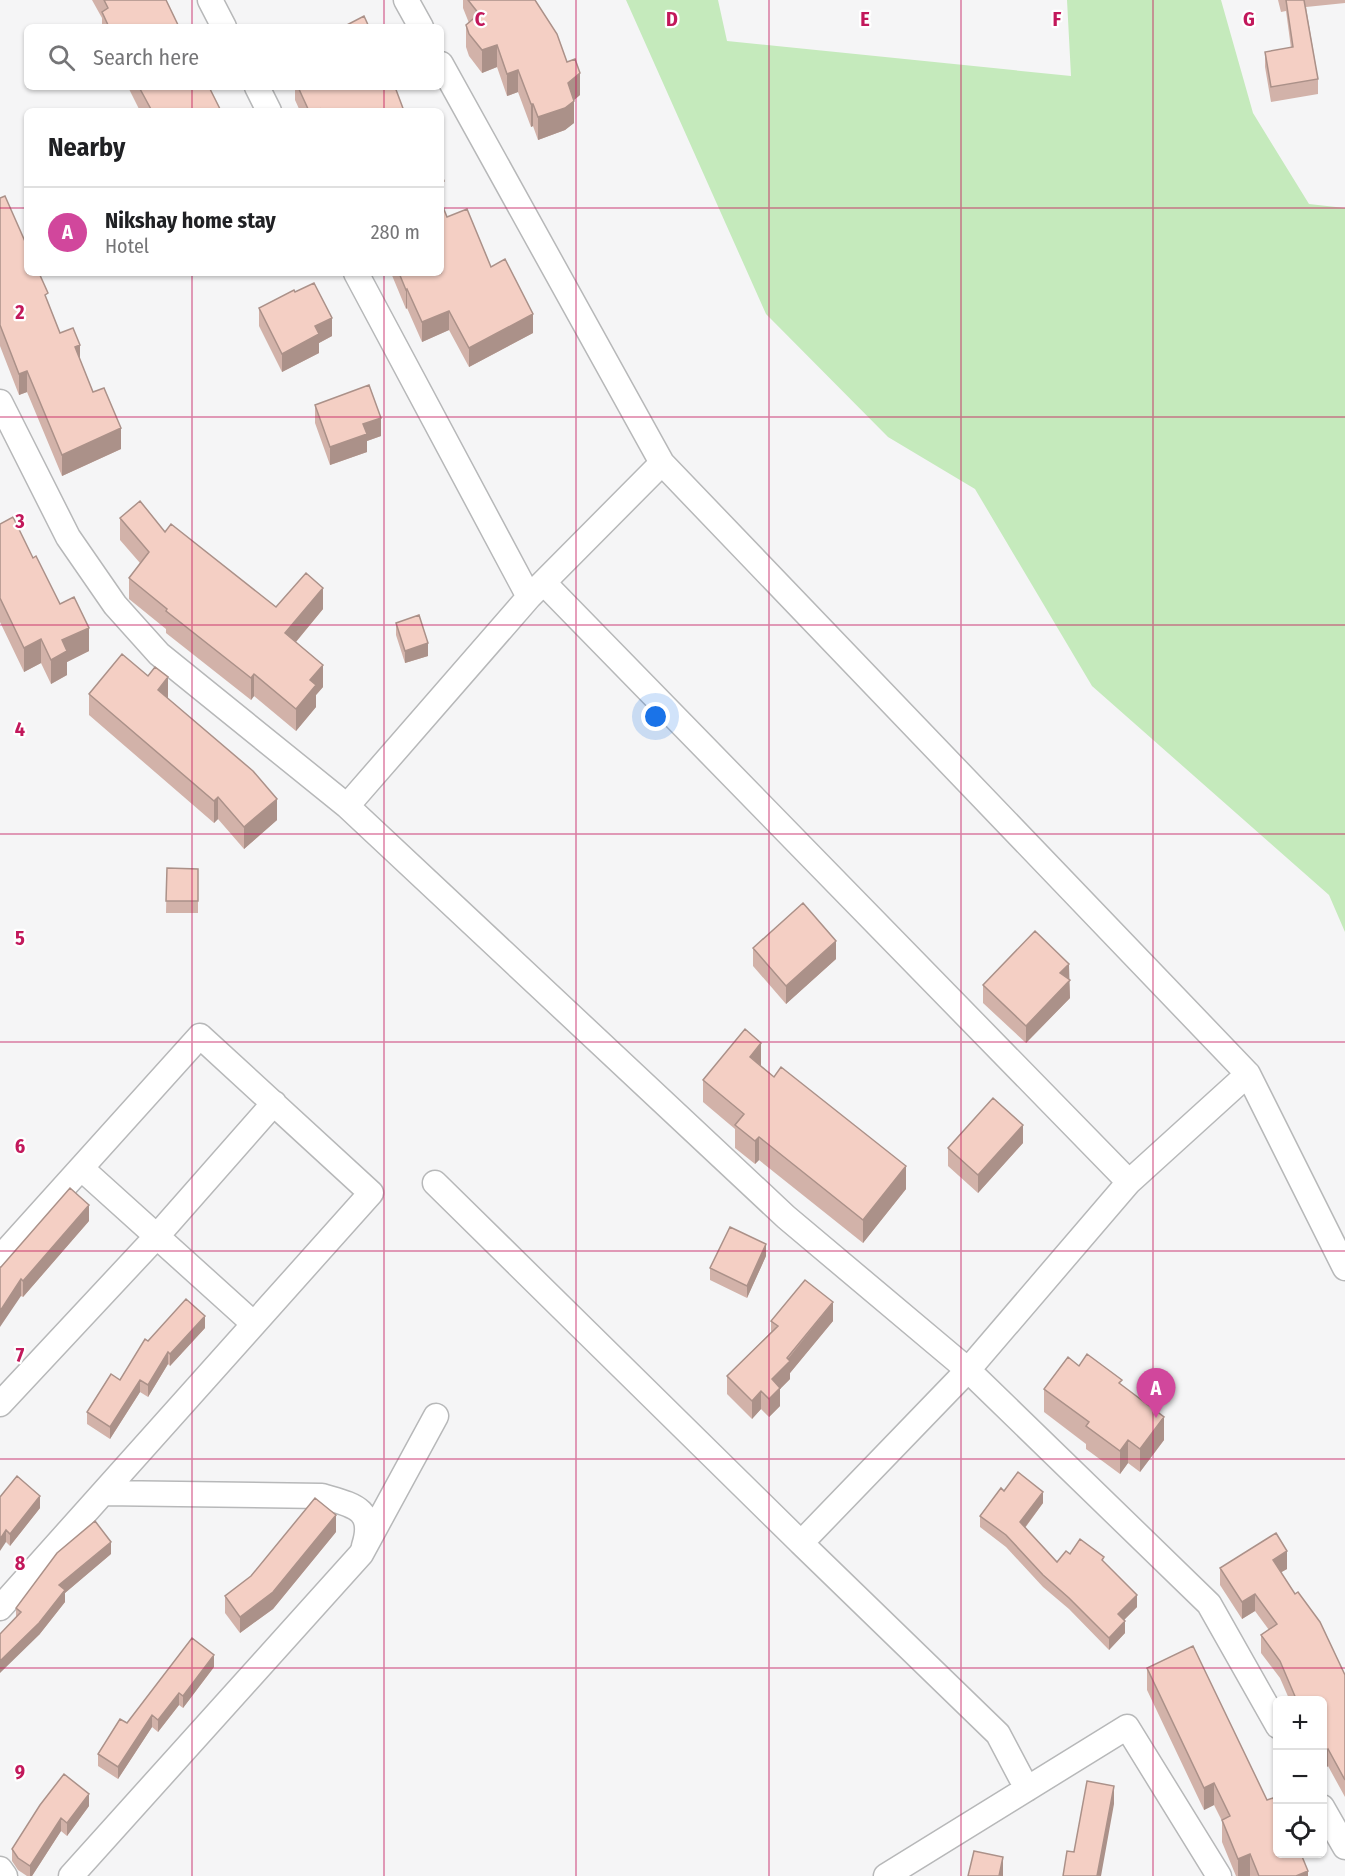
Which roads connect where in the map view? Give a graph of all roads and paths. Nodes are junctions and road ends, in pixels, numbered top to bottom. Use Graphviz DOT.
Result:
graph roads {
  1 [pos="210,0"];
  2 [pos="406,0"];
  3 [pos="222,24"];
  4 [pos="419,24"];
  5 [pos="444,69"];
  6 [pos="258,90"];
  7 [pos="267,108"];
  8 [pos="358,276"];
  9 [pos="0,402"];
  10 [pos="662,463"];
  11 [pos="537,590"];
  12 [pos="347,806"];
  13 [pos="1248,1074"];
  14 [pos="274,1103"];
  15 [pos="81,1168"];
  16 [pos="1129,1182"];
  17 [pos="435,1183"];
  18 [pos="157,1236"];
  19 [pos="0,1258"];
  20 [pos="1345,1268"];
  21 [pos="254,1324"];
  22 [pos="968,1370"];
  23 [pos="0,1404"];
  24 [pos="436,1416"];
  25 [pos="103,1493"];
  26 [pos="801,1543"];
  27 [pos="361,1554"];
  28 [pos="0,1608"];
  29 [pos="1273,1717"];
  30 [pos="1027,1789"];
  31 [pos="1327,1814"];
  32 [pos="1345,1847"];
  33 [pos="0,1869"];
  34 [pos="5,1876"];
  35 [pos="71,1876"];
  36 [pos="886,1876"];
  37 [pos="1219,1876"];
  1 -- 3 [label="street"];
  2 -- 4 [label="street"];
  5 -- 10 [label="street"];
  6 -- 7 [label="street"];
  8 -- 11 [label="street"];
  9 -- 12 [label="street"];
  10 -- 11 [label="street"];
  10 -- 13 [label="street"];
  11 -- 12 [label="street"];
  11 -- 16 [label="street"];
  12 -- 22 [label="street"];
  13 -- 16 [label="street"];
  13 -- 20 [label="street"];
  14 -- 15 [label="street"];
  14 -- 18 [label="street"];
  14 -- 21 [label="street"];
  15 -- 18 [label="street"];
  15 -- 19 [label="street"];
  16 -- 22 [label="street"];
  17 -- 26 [label="street"];
  18 -- 21 [label="street"];
  18 -- 23 [label="street"];
  21 -- 25 [label="street"];
  22 -- 26 [label="street"];
  22 -- 29 [label="street"];
  24 -- 27 [label="street"];
  25 -- 27 [label="street"];
  25 -- 28 [label="street"];
  26 -- 30 [label="street"];
  27 -- 35 [label="street"];
  30 -- 36 [label="street"];
  30 -- 37 [label="street"];
  31 -- 32 [label="street"];
  33 -- 34 [label="street"];
}
